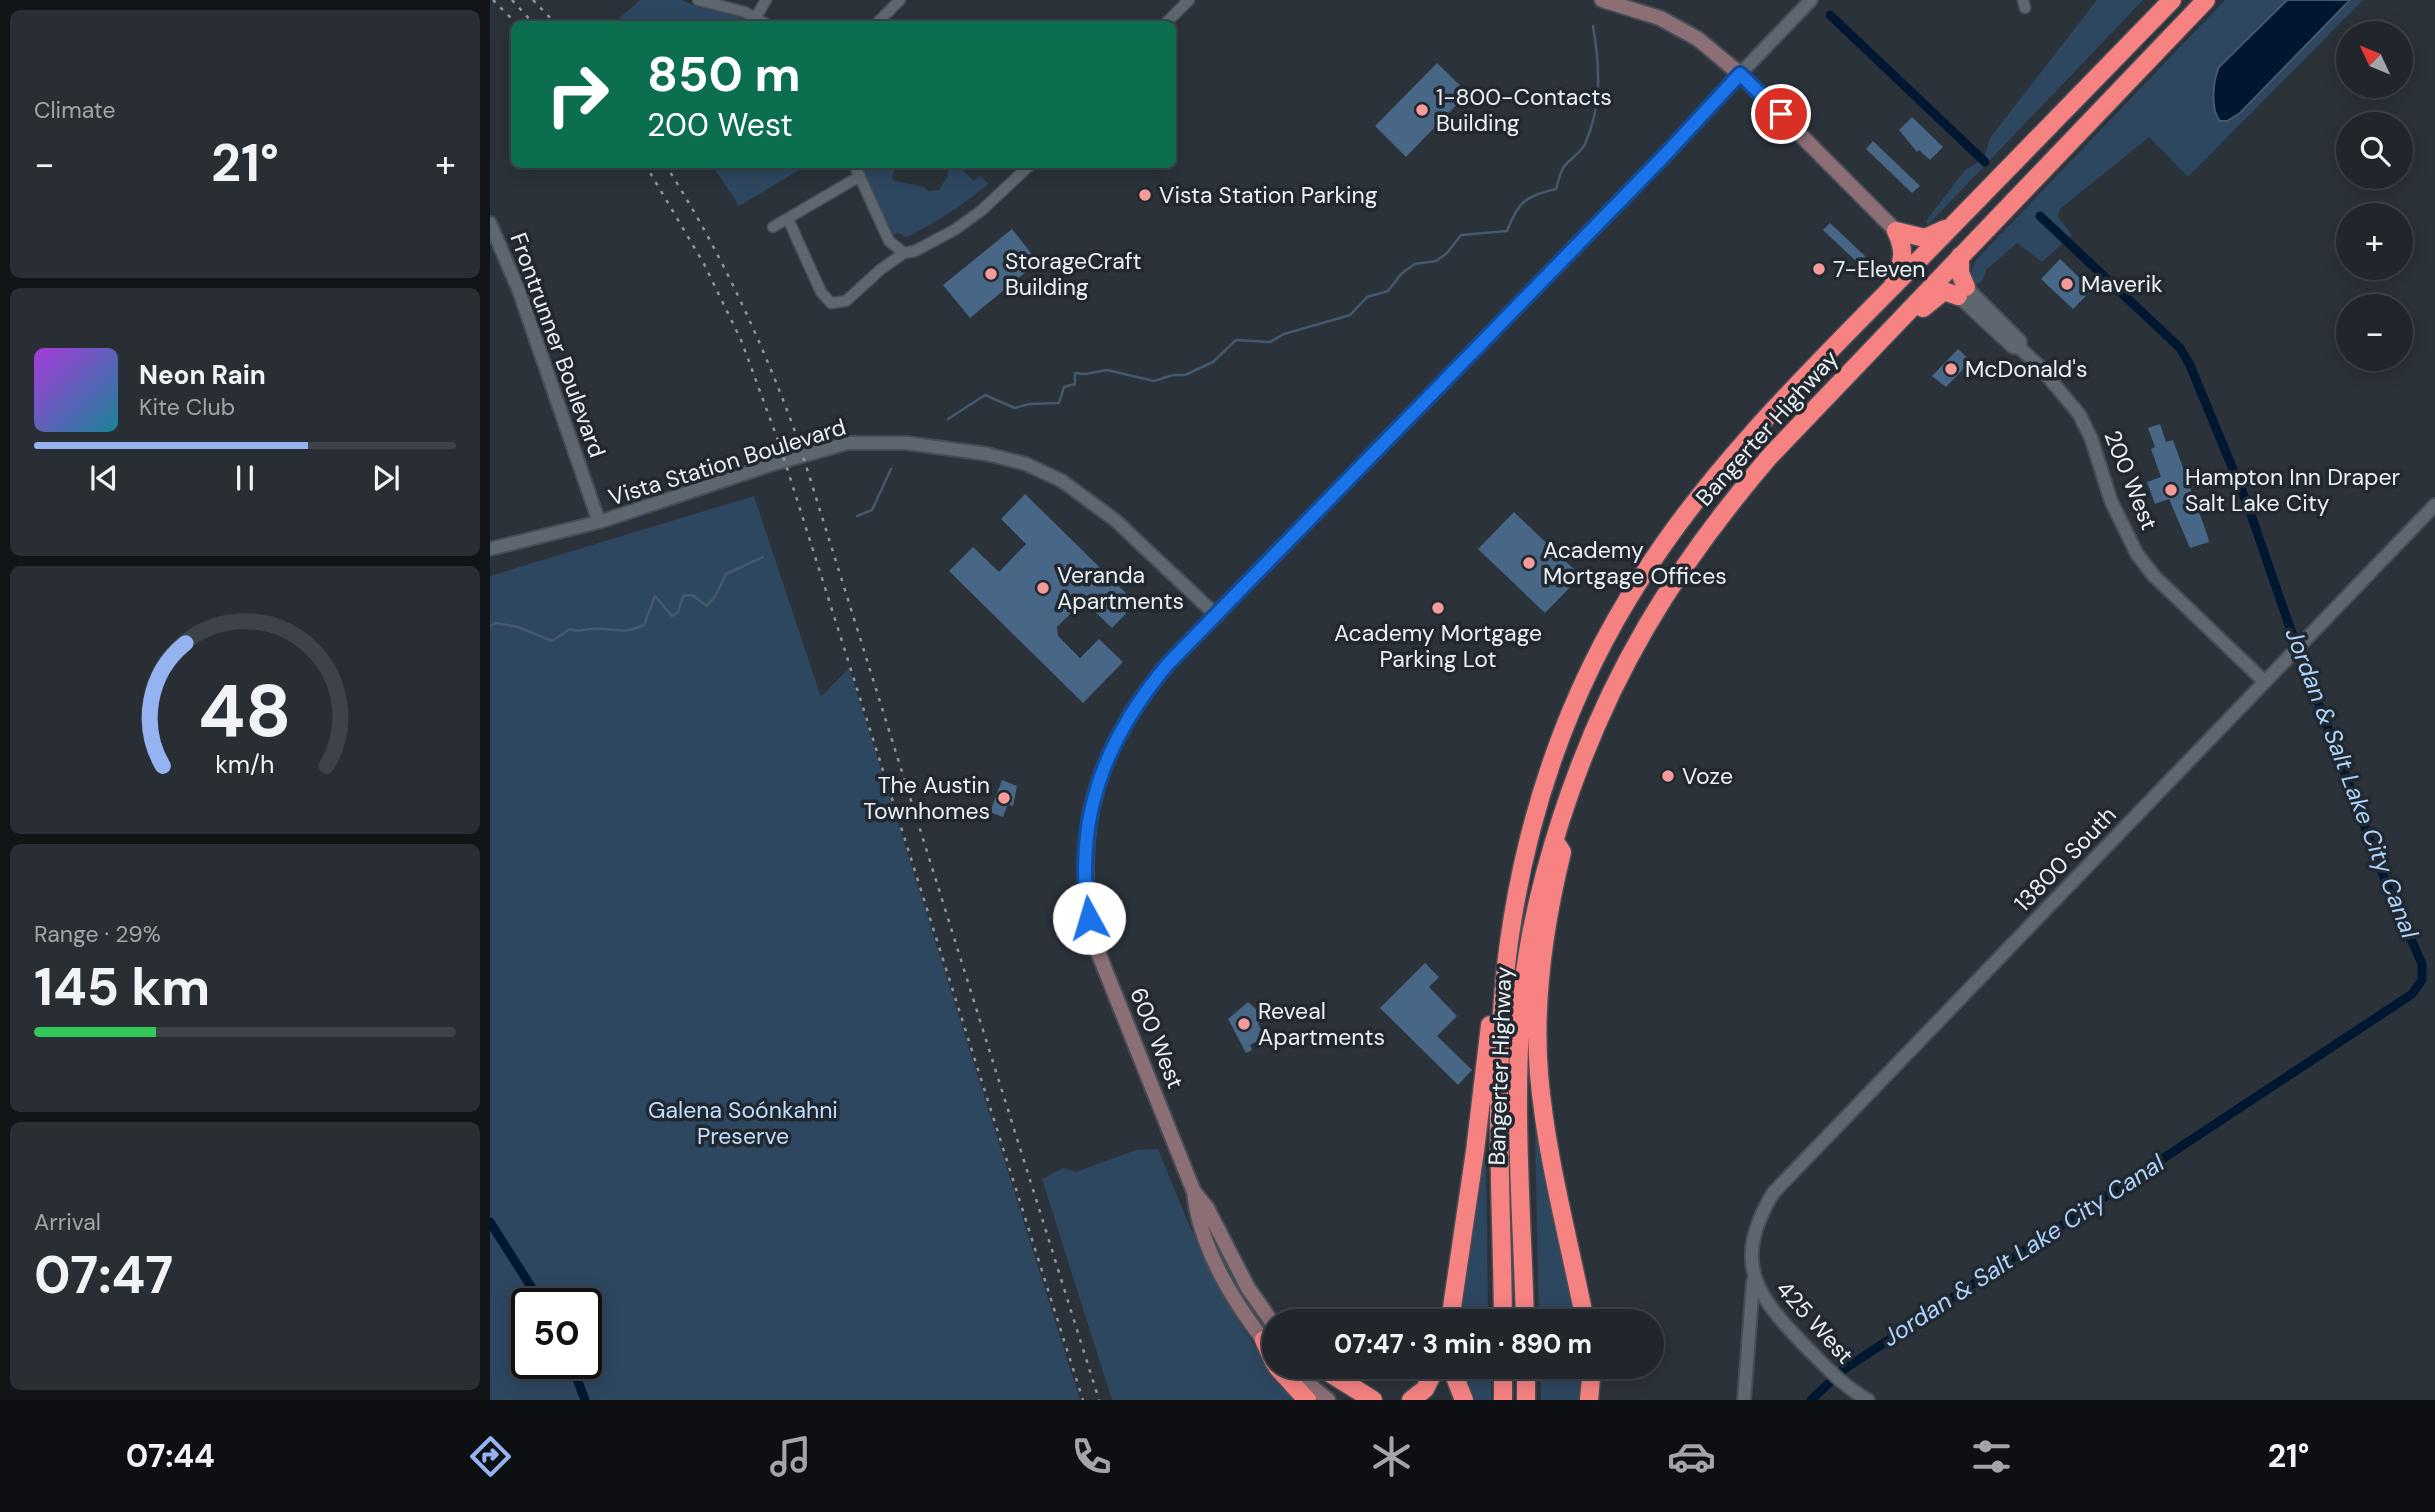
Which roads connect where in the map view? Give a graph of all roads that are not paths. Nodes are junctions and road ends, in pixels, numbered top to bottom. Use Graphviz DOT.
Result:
graph roads {
  1 [pos="698,0"];
  2 [pos="766,0"];
  3 [pos="900,0"];
  4 [pos="1189,0"];
  5 [pos="1602,0"];
  6 [pos="1811,0"];
  7 [pos="2172,0"];
  8 [pos="2206,0"];
  9 [pos="2217,0"];
  10 [pos="756,17"];
  11 [pos="762,21"];
  12 [pos="879,21"];
  13 [pos="1168,21"];
  14 [pos="1740,74"];
  15 [pos="2094,120"];
  16 [pos="855,168"];
  17 [pos="1027,168"];
  18 [pos="860,176"];
  19 [pos="788,219"];
  20 [pos="490,223"];
  21 [pos="1955,223"];
  22 [pos="773,227"];
  23 [pos="1896,231"];
  24 [pos="904,253"];
  25 [pos="1960,256"];
  26 [pos="1962,291"];
  27 [pos="1885,295"];
  28 [pos="1873,347"];
  29 [pos="2435,505"];
  30 [pos="600,522"];
  31 [pos="490,549"];
  32 [pos="1217,615"];
  33 [pos="2265,682"];
  34 [pos="1548,772"];
  35 [pos="1555,840"];
  36 [pos="1751,1257"];
  37 [pos="1458,1273"];
  38 [pos="1754,1277"];
  39 [pos="1448,1309"];
  40 [pos="1452,1309"];
  41 [pos="1503,1309"];
  42 [pos="1525,1309"];
  43 [pos="1583,1309"];
  44 [pos="1262,1330"];
  45 [pos="1288,1379"];
  46 [pos="1303,1379"];
  47 [pos="1330,1379"];
  48 [pos="1339,1379"];
  49 [pos="1430,1379"];
  50 [pos="1456,1379"];
  51 [pos="1503,1379"];
  52 [pos="1526,1379"];
  53 [pos="1591,1379"];
  54 [pos="1600,1379"];
  55 [pos="1307,1400"];
  56 [pos="1328,1400"];
  57 [pos="1359,1400"];
  58 [pos="1373,1400"];
  59 [pos="1411,1400"];
  60 [pos="1464,1400"];
  61 [pos="1503,1400"];
  62 [pos="1526,1400"];
  63 [pos="1589,1400"];
  64 [pos="1603,1400"];
  65 [pos="1744,1400"];
  66 [pos="1868,1400"];
  1 -- 10 [label="street"];
  2 -- 10 [label="street"];
  3 -- 12 [label="street"];
  4 -- 13 [label="street"];
  5 -- 14 [label="main road"];
  6 -- 14 [label="street"];
  7 -- 21 [label="highway, Bangerter Highway"];
  8 -- 15 [label="highway, Bangerter Highway"];
  9 -- 15 [label="highway"];
  10 -- 11 [label="street"];
  14 -- 23 [label="main road"];
  14 -- 32 [label="main road, 600 West"];
  15 -- 25 [label="highway, Bangerter Highway"];
  16 -- 18 [label="street"];
  17 -- 24 [label="street"];
  18 -- 19 [label="street"];
  18 -- 24 [label="street"];
  19 -- 22 [label="street"];
  19 -- 24 [label="street"];
  20 -- 30 [label="street, Frontrunner Boulevard"];
  21 -- 23 [label="highway"];
  21 -- 27 [label="highway, Bangerter Highway"];
  23 -- 27 [label="highway"];
  25 -- 26 [label="highway"];
  25 -- 28 [label="highway, Bangerter Highway"];
  26 -- 28 [label="highway"];
  26 -- 33 [label="street, 200 West"];
  27 -- 34 [label="highway, Bangerter Highway"];
  28 -- 35 [label="highway, Bangerter Highway"];
  29 -- 33 [label="street, 13800 South"];
  30 -- 31 [label="street, Vista Station Boulevard"];
  30 -- 32 [label="street, Vista Station Boulevard"];
  32 -- 44 [label="main road, 600 West"];
  33 -- 36 [label="street, 13800 South"];
  34 -- 37 [label="highway"];
  34 -- 41 [label="highway, Bangerter Highway"];
  35 -- 42 [label="highway, Bangerter Highway"];
  35 -- 43 [label="highway"];
  36 -- 38 [label="street, 425 West"];
  37 -- 39 [label="highway"];
  37 -- 40 [label="highway"];
  38 -- 65 [label="street"];
  38 -- 66 [label="street, 425 West"];
  45 -- 55 [label="highway"];
  46 -- 56 [label="main road"];
  47 -- 57 [label="main road"];
  48 -- 58 [label="highway"];
  49 -- 59 [label="highway"];
  50 -- 60 [label="highway"];
  51 -- 61 [label="highway"];
  52 -- 62 [label="highway"];
  53 -- 63 [label="highway"];
  54 -- 64 [label="highway"];
}
